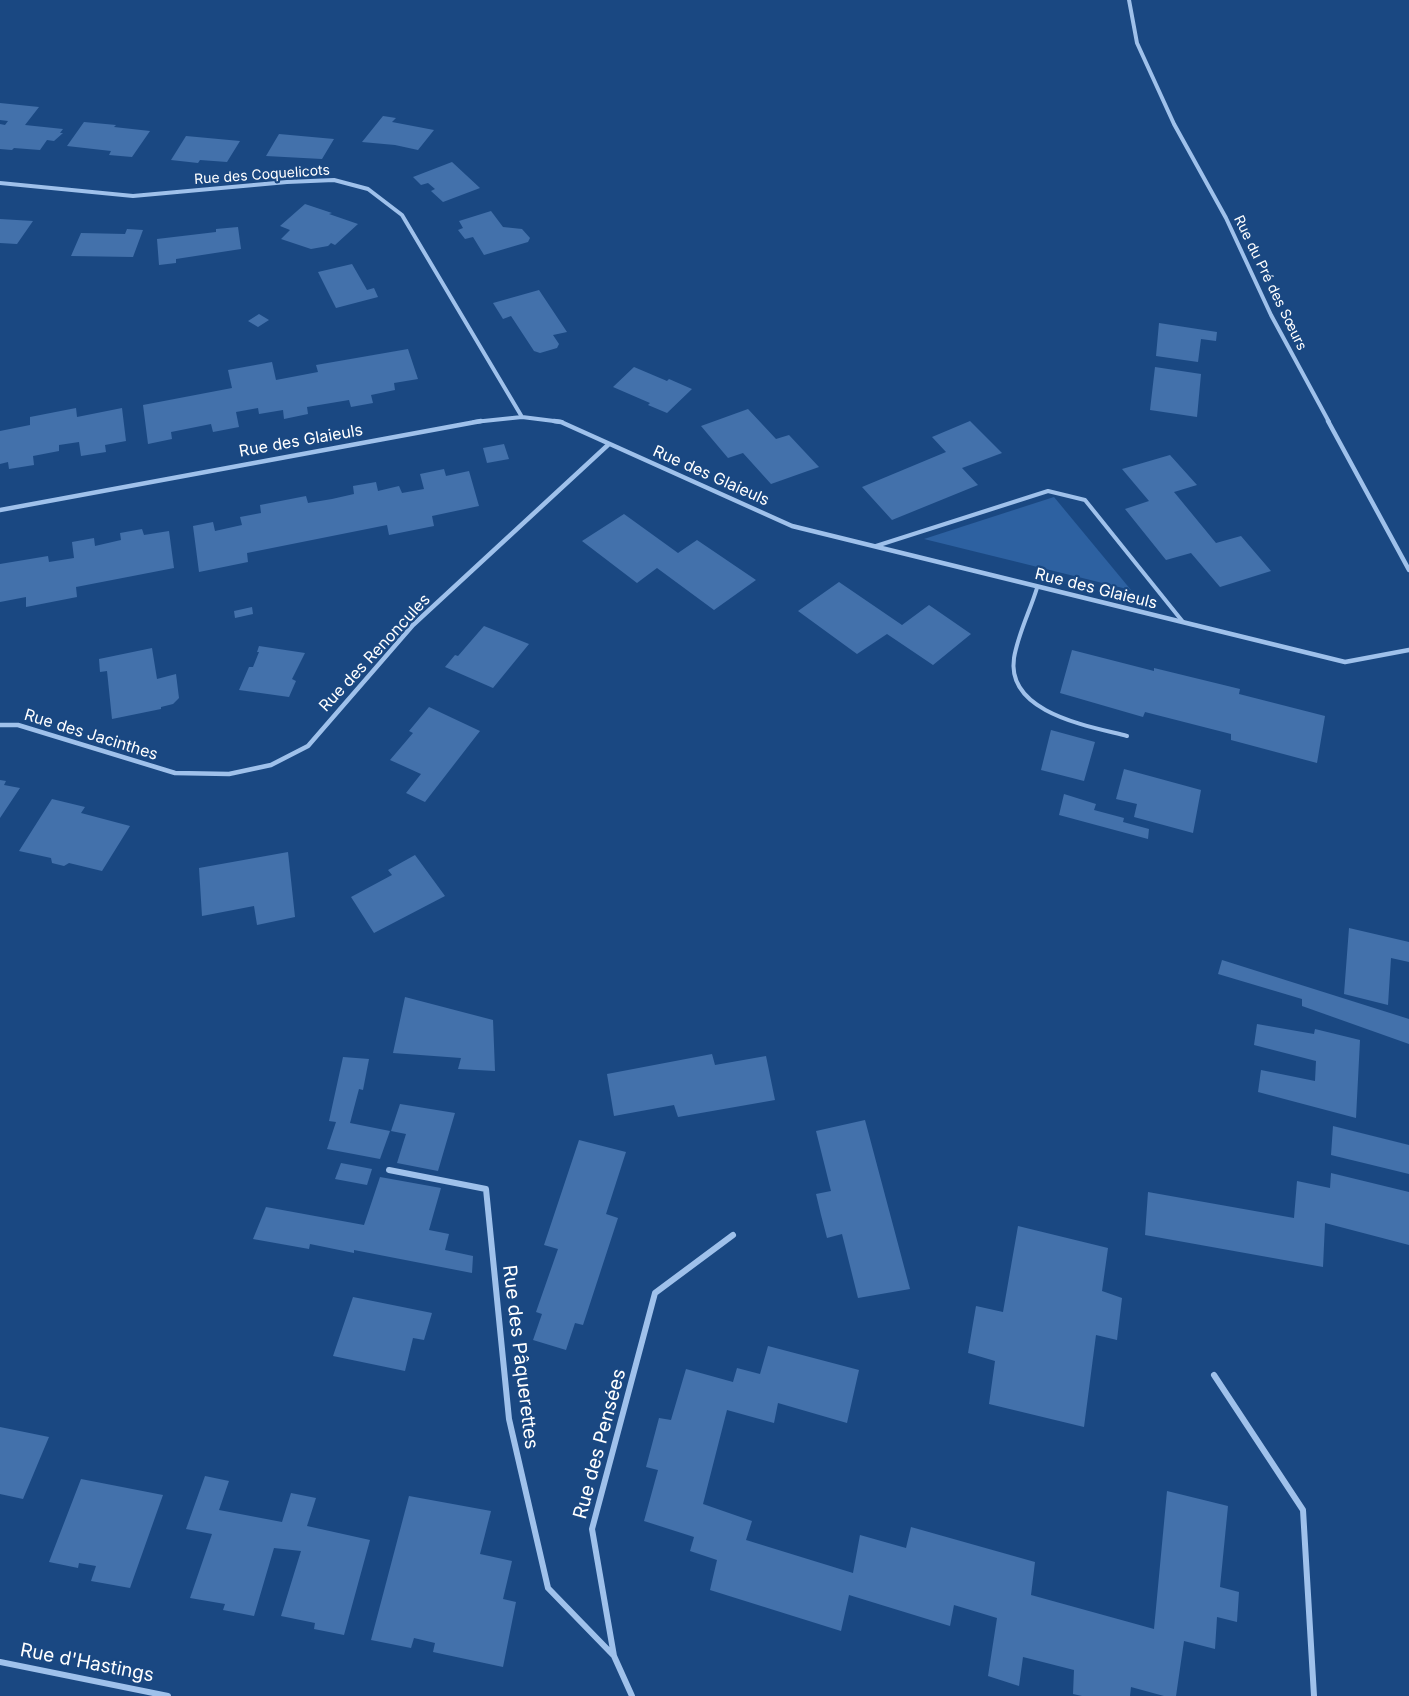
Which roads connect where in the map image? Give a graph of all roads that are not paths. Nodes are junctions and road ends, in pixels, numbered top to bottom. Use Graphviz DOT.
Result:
graph roads {
  1 [pos="1129,0"];
  2 [pos="0,183"];
  3 [pos="522,417"];
  4 [pos="609,444"];
  5 [pos="0,510"];
  6 [pos="875,547"];
  7 [pos="1409,570"];
  8 [pos="1037,588"];
  9 [pos="1184,624"];
  10 [pos="1409,650"];
  11 [pos="0,725"];
  12 [pos="1127,736"];
  13 [pos="174,773"];
  14 [pos="389,1170"];
  15 [pos="733,1235"];
  16 [pos="1214,1376"];
  17 [pos="614,1656"];
  18 [pos="0,1662"];
  19 [pos="168,1696"];
  20 [pos="632,1696"];
  21 [pos="1314,1696"];
  1 -- 7 [label="street, Rue du Pré des Sœurs"];
  2 -- 3 [label="street, Rue des Coquelicots"];
  3 -- 4 [label="street, Rue des Glaieuls"];
  3 -- 5 [label="street, Rue des Glaieuls"];
  4 -- 6 [label="street, Rue des Glaieuls"];
  4 -- 13 [label="street, Rue des Renoncules"];
  6 -- 8 [label="street, Rue des Glaieuls"];
  6 -- 9 [label="lane"];
  8 -- 9 [label="street, Rue des Glaieuls"];
  8 -- 12 [label="lane"];
  9 -- 10 [label="street, Rue des Glaieuls"];
  11 -- 13 [label="street, Rue des Jacinthes"];
  14 -- 17 [label="street, Rue des Pâquerettes"];
  15 -- 17 [label="street, Rue des Pensées"];
  16 -- 21 [label="street"];
  17 -- 20 [label="street, Rue des Pensées"];
  18 -- 19 [label="street, Rue d'Hastings"];
}
